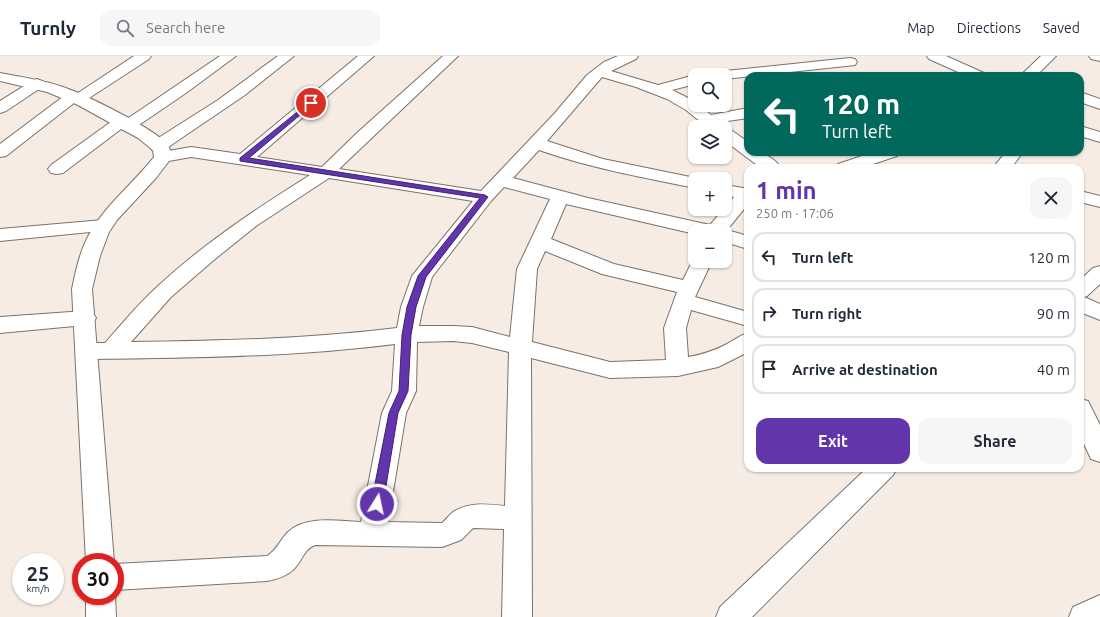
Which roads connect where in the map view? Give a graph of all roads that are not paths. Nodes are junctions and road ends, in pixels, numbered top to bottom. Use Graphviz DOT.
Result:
graph roads {
  1 [pos="144,56"];
  2 [pos="228,56"];
  3 [pos="286,56"];
  4 [pos="367,56"];
  5 [pos="451,56"];
  6 [pos="631,56"];
  7 [pos="934,56"];
  8 [pos="1049,56"];
  9 [pos="1096,56"];
  10 [pos="1100,57"];
  11 [pos="850,62"];
  12 [pos="601,65"];
  13 [pos="754,72"];
  14 [pos="969,72"];
  15 [pos="1031,72"];
  16 [pos="744,73"];
  17 [pos="732,74"];
  18 [pos="0,77"];
  19 [pos="688,81"];
  20 [pos="37,84"];
  21 [pos="656,90"];
  22 [pos="76,97"];
  23 [pos="1084,99"];
  24 [pos="1100,104"];
  25 [pos="0,108"];
  26 [pos="744,113"];
  27 [pos="707,120"];
  28 [pos="724,120"];
  29 [pos="124,124"];
  30 [pos="1084,132"];
  31 [pos="1100,137"];
  32 [pos="732,138"];
  33 [pos="536,143"];
  34 [pos="744,147"];
  35 [pos="161,151"];
  36 [pos="0,152"];
  37 [pos="756,156"];
  38 [pos="879,156"];
  39 [pos="1012,156"];
  40 [pos="243,160"];
  41 [pos="767,164"];
  42 [pos="856,164"];
  43 [pos="1005,164"];
  44 [pos="57,169"];
  45 [pos="325,172"];
  46 [pos="500,180"];
  47 [pos="688,182"];
  48 [pos="732,191"];
  49 [pos="744,193"];
  50 [pos="485,197"];
  51 [pos="560,197"];
  52 [pos="744,197"];
  53 [pos="1084,197"];
  54 [pos="1100,202"];
  55 [pos="722,224"];
  56 [pos="103,226"];
  57 [pos="688,226"];
  58 [pos="0,235"];
  59 [pos="732,238"];
  60 [pos="539,241"];
  61 [pos="744,242"];
  62 [pos="699,268"];
  63 [pos="1100,273"];
  64 [pos="1084,287"];
  65 [pos="687,295"];
  66 [pos="1084,305"];
  67 [pos="1100,313"];
  68 [pos="744,317"];
  69 [pos="84,318"];
  70 [pos="0,325"];
  71 [pos="406,335"];
  72 [pos="744,344"];
  73 [pos="520,347"];
  74 [pos="111,350"];
  75 [pos="87,351"];
  76 [pos="678,368"];
  77 [pos="1084,417"];
  78 [pos="1100,452"];
  79 [pos="880,472"];
  80 [pos="518,519"];
  81 [pos="372,534"];
  82 [pos="99,553"];
  83 [pos="124,577"];
  84 [pos="101,605"];
  85 [pos="1100,609"];
  86 [pos="101,617"];
  87 [pos="517,617"];
  88 [pos="732,617"];
  89 [pos="1084,617"];
  1 -- 22 [label="street"];
  2 -- 29 [label="street"];
  3 -- 35 [label="street"];
  4 -- 40 [label="street"];
  5 -- 45 [label="street"];
  6 -- 12 [label="street"];
  7 -- 14 [label="street"];
  8 -- 15 [label="street"];
  9 -- 10 [label="street"];
  11 -- 13 [label="street"];
  12 -- 21 [label="street"];
  12 -- 33 [label="street"];
  16 -- 17 [label="street"];
  18 -- 20 [label="street"];
  19 -- 21 [label="street"];
  20 -- 22 [label="street"];
  20 -- 25 [label="street"];
  21 -- 27 [label="street"];
  22 -- 29 [label="street"];
  22 -- 36 [label="street"];
  23 -- 24 [label="street"];
  26 -- 28 [label="street"];
  29 -- 35 [label="street"];
  29 -- 44 [label="street"];
  30 -- 31 [label="street"];
  32 -- 34 [label="street"];
  33 -- 46 [label="street"];
  33 -- 47 [label="street"];
  35 -- 40 [label="street"];
  35 -- 56 [label="street"];
  37 -- 41 [label="street"];
  38 -- 42 [label="street"];
  39 -- 43 [label="street"];
  40 -- 45 [label="street"];
  45 -- 50 [label="street"];
  45 -- 74 [label="street"];
  46 -- 50 [label="street"];
  46 -- 51 [label="street"];
  48 -- 49 [label="street"];
  50 -- 71 [label="street"];
  51 -- 57 [label="street"];
  51 -- 60 [label="street"];
  52 -- 55 [label="street"];
  53 -- 54 [label="street"];
  56 -- 58 [label="street"];
  56 -- 69 [label="street"];
  59 -- 61 [label="street"];
  60 -- 65 [label="street"];
  60 -- 73 [label="street"];
  62 -- 65 [label="street"];
  63 -- 64 [label="street"];
  65 -- 68 [label="street"];
  65 -- 76 [label="street"];
  66 -- 67 [label="street"];
  69 -- 70 [label="street"];
  69 -- 75 [label="street"];
  71 -- 73 [label="street"];
  71 -- 74 [label="street"];
  71 -- 81 [label="street"];
  72 -- 76 [label="street"];
  73 -- 76 [label="street"];
  73 -- 80 [label="street"];
  74 -- 75 [label="street"];
  75 -- 82 [label="street"];
  77 -- 78 [label="street"];
  79 -- 88 [label="street"];
  80 -- 81 [label="street"];
  80 -- 87 [label="street"];
  81 -- 83 [label="street"];
  84 -- 86 [label="street"];
  85 -- 89 [label="street"];
}
